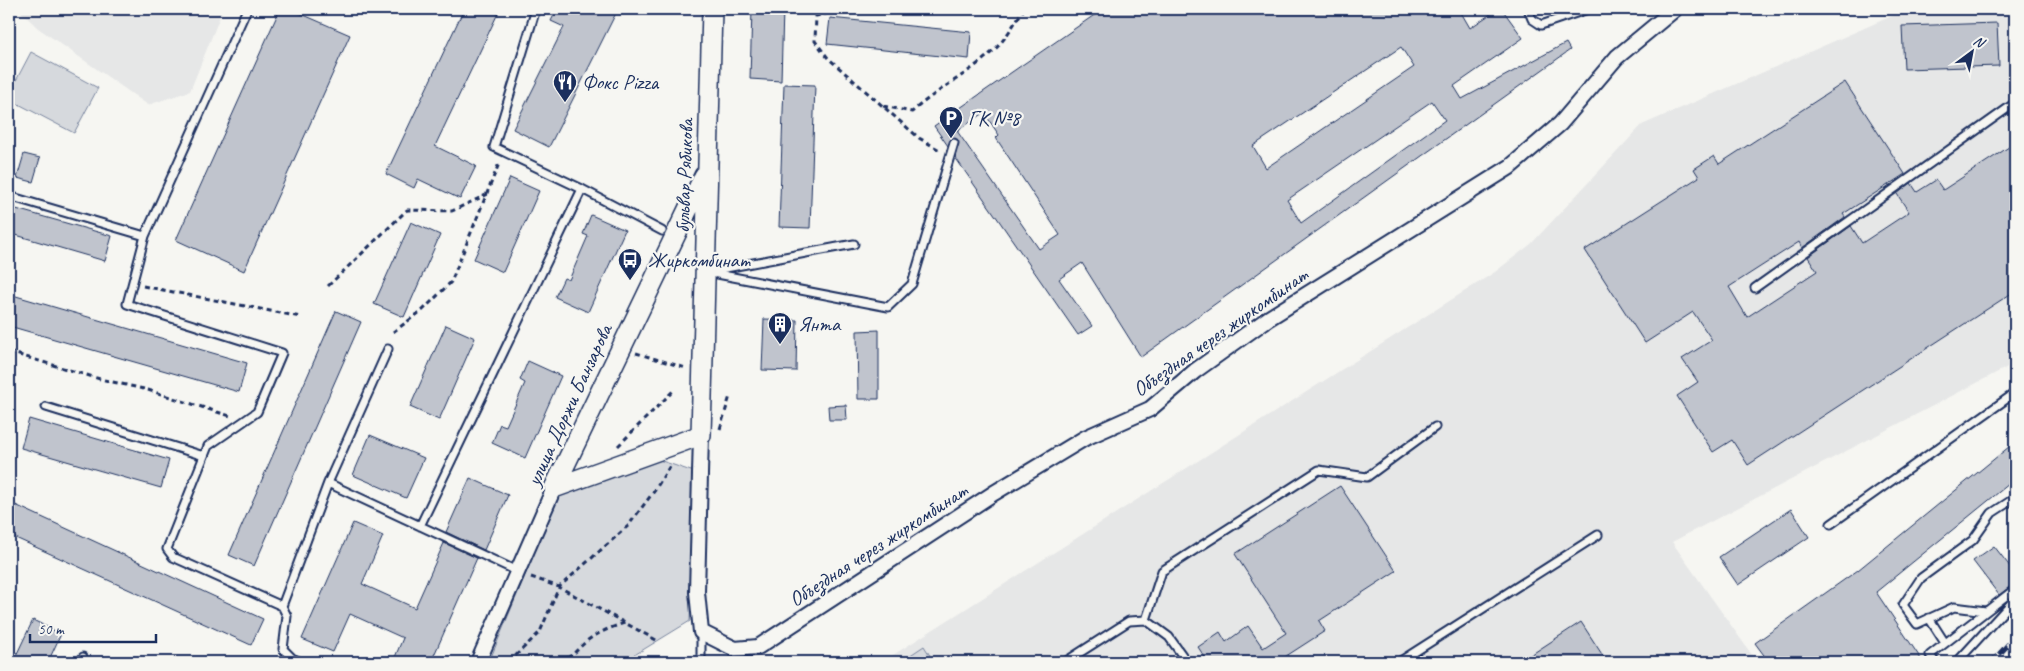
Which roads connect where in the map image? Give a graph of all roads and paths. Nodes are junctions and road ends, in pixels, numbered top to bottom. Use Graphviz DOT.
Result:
graph roads {
  1 [pos="247,9"];
  2 [pos="536,9"];
  3 [pos="712,9"];
  4 [pos="835,9"];
  5 [pos="1024,9"];
  6 [pos="1528,9"];
  7 [pos="1588,9"];
  8 [pos="1675,9"];
  9 [pos="2015,103"];
  10 [pos="883,106"];
  11 [pos="954,143"];
  12 [pos="494,146"];
  13 [pos="706,171"];
  14 [pos="582,189"];
  15 [pos="488,194"];
  16 [pos="9,196"];
  17 [pos="662,231"];
  18 [pos="146,236"];
  19 [pos="854,244"];
  20 [pos="704,272"];
  21 [pos="132,284"];
  22 [pos="328,286"];
  23 [pos="1756,288"];
  24 [pos="301,317"];
  25 [pos="393,332"];
  26 [pos="388,349"];
  27 [pos="621,349"];
  28 [pos="9,352"];
  29 [pos="686,368"];
  30 [pos="674,390"];
  31 [pos="2015,393"];
  32 [pos="730,396"];
  33 [pos="46,407"];
  34 [pos="245,420"];
  35 [pos="1435,427"];
  36 [pos="710,435"];
  37 [pos="614,450"];
  38 [pos="204,456"];
  39 [pos="672,464"];
  40 [pos="328,483"];
  41 [pos="554,488"];
  42 [pos="2015,498"];
  43 [pos="1830,524"];
  44 [pos="420,526"];
  45 [pos="1598,535"];
  46 [pos="521,573"];
  47 [pos="559,587"];
  48 [pos="2015,589"];
  49 [pos="2015,599"];
  50 [pos="282,606"];
  51 [pos="1986,611"];
  52 [pos="1929,618"];
  53 [pos="1146,620"];
  54 [pos="625,623"];
  55 [pos="701,632"];
  56 [pos="658,641"];
  57 [pos="1945,643"];
  58 [pos="228,662"];
  59 [pos="247,662"];
  60 [pos="301,662"];
  61 [pos="478,662"];
  62 [pos="509,662"];
  63 [pos="559,662"];
  64 [pos="701,662"];
  65 [pos="1065,662"];
  66 [pos="1187,662"];
  67 [pos="1399,662"];
  68 [pos="1935,662"];
  69 [pos="1957,662"];
  1 -- 18 [label="lane"];
  2 -- 12 [label="lane"];
  3 -- 13 [label="street, бульвар Рябикова"];
  4 -- 10 [label="path"];
  5 -- 10 [label="path"];
  6 -- 7 [label="lane"];
  8 -- 55 [label="street, Объездная через жиркомбинат"];
  9 -- 23 [label="lane"];
  10 -- 11 [label="path"];
  11 -- 20 [label="lane"];
  12 -- 14 [label="lane"];
  12 -- 15 [label="path"];
  13 -- 20 [label="street, бульвар Рябикова"];
  13 -- 27 [label="street, улица Доржи Банзарова"];
  14 -- 17 [label="lane"];
  14 -- 44 [label="lane"];
  15 -- 22 [label="path"];
  15 -- 25 [label="path"];
  16 -- 18 [label="lane"];
  18 -- 21 [label="lane"];
  19 -- 20 [label="lane"];
  20 -- 36 [label="street, бульвар Рябикова"];
  21 -- 24 [label="path"];
  21 -- 34 [label="lane"];
  26 -- 40 [label="lane"];
  27 -- 29 [label="path"];
  27 -- 41 [label="street, улица Доржи Банзарова"];
  28 -- 34 [label="path"];
  30 -- 37 [label="path"];
  31 -- 43 [label="lane"];
  32 -- 36 [label="path"];
  33 -- 38 [label="lane"];
  34 -- 38 [label="lane"];
  35 -- 53 [label="lane"];
  36 -- 41 [label="street"];
  36 -- 55 [label="street, бульвар Рябикова"];
  38 -- 50 [label="lane"];
  39 -- 47 [label="path"];
  40 -- 44 [label="lane"];
  40 -- 50 [label="lane"];
  41 -- 46 [label="street, улица Доржи Банзарова"];
  42 -- 52 [label="lane"];
  44 -- 46 [label="lane"];
  45 -- 67 [label="lane"];
  46 -- 47 [label="path"];
  46 -- 61 [label="street, улица Доржи Банзарова"];
  47 -- 54 [label="path"];
  47 -- 62 [label="path"];
  48 -- 51 [label="lane"];
  49 -- 69 [label="lane"];
  50 -- 60 [label="lane"];
  51 -- 52 [label="lane"];
  51 -- 57 [label="lane"];
  52 -- 57 [label="lane"];
  53 -- 65 [label="lane"];
  53 -- 66 [label="lane"];
  54 -- 56 [label="path"];
  54 -- 63 [label="path"];
  55 -- 64 [label="lane"];
  57 -- 68 [label="lane"];
  58 -- 59 [label="path"];
}
